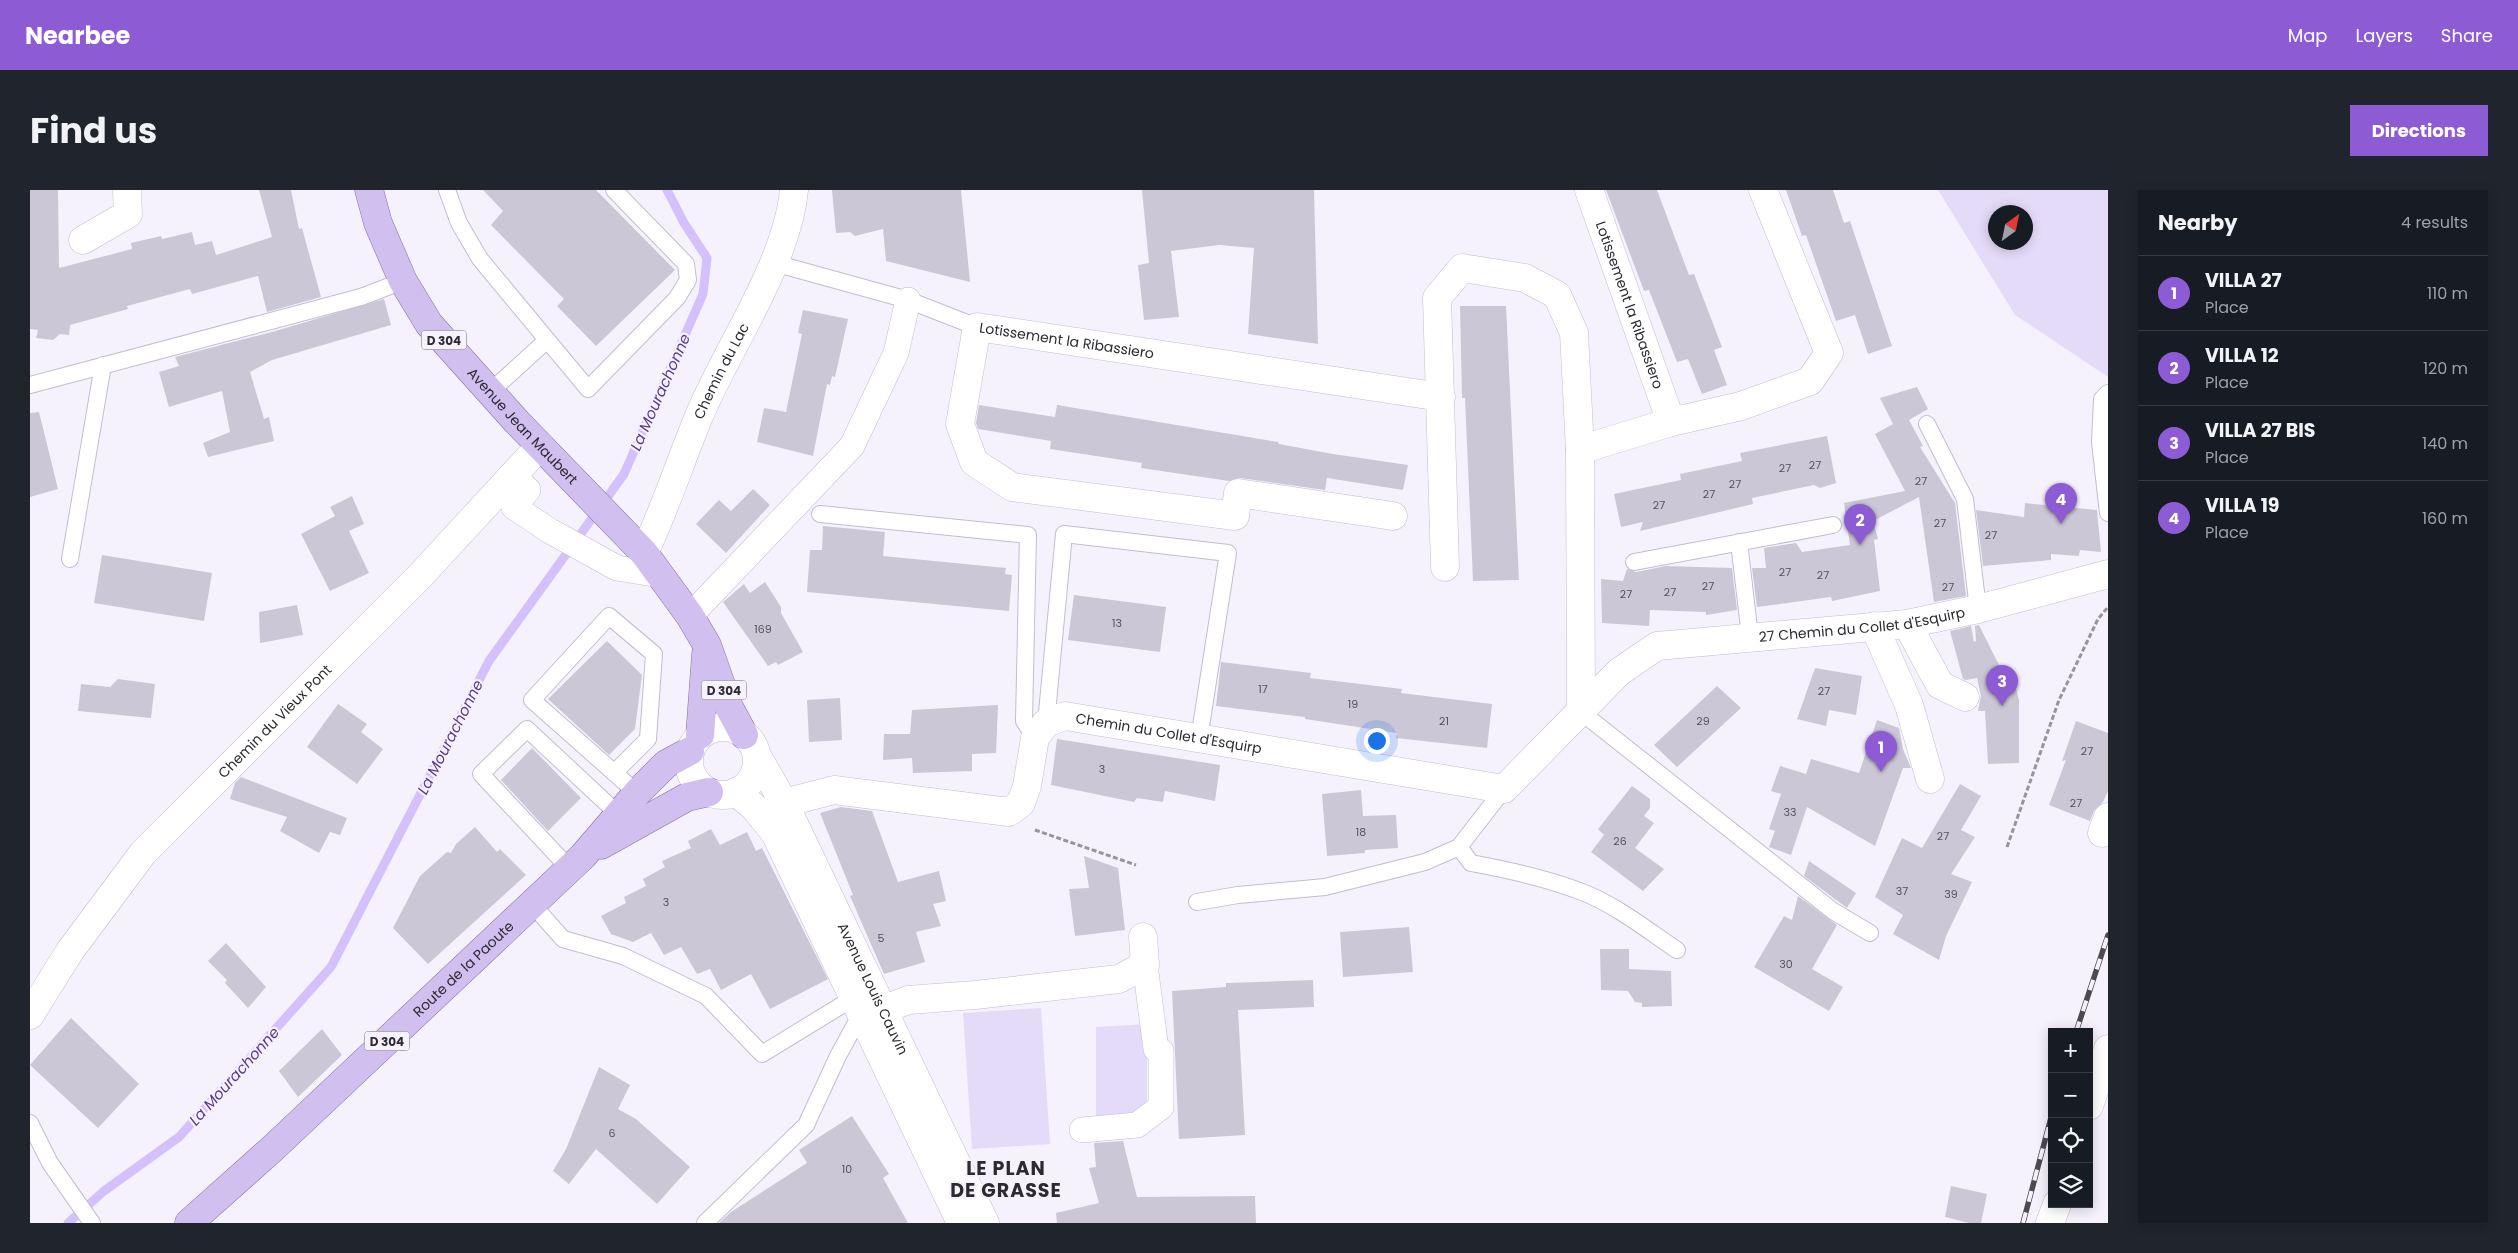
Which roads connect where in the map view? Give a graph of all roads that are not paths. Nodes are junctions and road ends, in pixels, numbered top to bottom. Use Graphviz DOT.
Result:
graph roads {
  1 [pos="127,190"];
  2 [pos="369,190"];
  3 [pos="447,190"];
  4 [pos="614,190"];
  5 [pos="794,190"];
  6 [pos="1589,190"];
  7 [pos="1763,190"];
  8 [pos="83,240"];
  9 [pos="774,262"];
  10 [pos="403,281"];
  11 [pos="908,300"];
  12 [pos="977,328"];
  13 [pos="546,341"];
  14 [pos="103,365"];
  15 [pos="30,385"];
  16 [pos="490,392"];
  17 [pos="2108,393"];
  18 [pos="1441,397"];
  19 [pos="1671,422"];
  20 [pos="1927,424"];
  21 [pos="540,446"];
  22 [pos="1580,450"];
  23 [pos="512,474"];
  24 [pos="820,514"];
  25 [pos="2108,514"];
  26 [pos="1392,516"];
  27 [pos="1833,525"];
  28 [pos="1739,542"];
  29 [pos="635,544"];
  30 [pos="70,559"];
  31 [pos="1634,562"];
  32 [pos="1445,567"];
  33 [pos="2107,571"];
  34 [pos="660,575"];
  35 [pos="1978,610"];
  36 [pos="690,616"];
  37 [pos="1907,624"];
  38 [pos="1874,626"];
  39 [pos="1750,637"];
  40 [pos="707,645"];
  41 [pos="1965,697"];
  42 [pos="1581,712"];
  43 [pos="1041,731"];
  44 [pos="1198,739"];
  45 [pos="695,743"];
  46 [pos="750,745"];
  47 [pos="614,773"];
  48 [pos="1930,779"];
  49 [pos="1504,789"];
  50 [pos="709,792"];
  51 [pos="736,792"];
  52 [pos="637,793"];
  53 [pos="772,810"];
  54 [pos="618,814"];
  55 [pos="1459,847"];
  56 [pos="576,862"];
  57 [pos="1197,902"];
  58 [pos="532,904"];
  59 [pos="1870,933"];
  60 [pos="1143,937"];
  61 [pos="1677,950"];
  62 [pos="1145,965"];
  63 [pos="866,1009"];
  64 [pos="30,1015"];
  65 [pos="2108,1049"];
  66 [pos="2093,1094"];
  67 [pos="30,1123"];
  68 [pos="1082,1130"];
  69 [pos="2055,1208"];
  70 [pos="92,1223"];
  71 [pos="189,1223"];
  72 [pos="705,1223"];
  73 [pos="962,1223"];
  74 [pos="986,1223"];
  75 [pos="2050,1223"];
  1 -- 8 [label="street"];
  2 -- 10 [label="main road, Avenue Jean Maubert / D 304"];
  3 -- 13 [label="lane"];
  4 -- 13 [label="lane"];
  5 -- 9 [label="street, Chemin du Lac"];
  6 -- 19 [label="street, Lotissement la Ribassiero"];
  7 -- 19 [label="street"];
  9 -- 11 [label="lane"];
  9 -- 29 [label="street, Chemin du Lac"];
  10 -- 14 [label="lane"];
  10 -- 16 [label="main road, Avenue Jean Maubert / D 304"];
  11 -- 12 [label="lane"];
  11 -- 36 [label="street"];
  12 -- 18 [label="street, Lotissement la Ribassiero"];
  12 -- 26 [label="street, Lotissement la Ribassiero"];
  13 -- 16 [label="lane"];
  14 -- 15 [label="lane"];
  14 -- 30 [label="lane"];
  16 -- 21 [label="main road, Avenue Jean Maubert / D 304"];
  17 -- 25 [label="lane"];
  18 -- 22 [label="street"];
  18 -- 32 [label="street"];
  19 -- 22 [label="street"];
  20 -- 35 [label="lane"];
  21 -- 23 [label="street, Chemin du Vieux Pont"];
  21 -- 29 [label="main road, Avenue Jean Maubert / D 304"];
  22 -- 42 [label="street"];
  23 -- 34 [label="street"];
  23 -- 64 [label="street, Chemin du Vieux Pont"];
  24 -- 43 [label="lane"];
  27 -- 28 [label="lane"];
  28 -- 31 [label="lane"];
  28 -- 39 [label="lane"];
  29 -- 34 [label="main road, Avenue Jean Maubert / D 304"];
  33 -- 35 [label="street, 27 Chemin du Collet d'Esquirp"];
  34 -- 36 [label="main road, Avenue Jean Maubert / D 304"];
  35 -- 37 [label="street, 27 Chemin du Collet d'Esquirp"];
  36 -- 40 [label="main road, Avenue Jean Maubert / D 304"];
  37 -- 38 [label="street, 27 Chemin du Collet d'Esquirp"];
  37 -- 41 [label="street"];
  38 -- 39 [label="street, 27 Chemin du Collet d'Esquirp"];
  38 -- 48 [label="street"];
  39 -- 42 [label="street, 27 Chemin du Collet d'Esquirp"];
  40 -- 45 [label="main road, D 304"];
  40 -- 46 [label="main road, Avenue Jean Maubert / D 304"];
  42 -- 49 [label="street"];
  42 -- 59 [label="lane"];
  43 -- 44 [label="street, Chemin du Collet d'Esquirp"];
  43 -- 44 [label="lane"];
  43 -- 53 [label="street"];
  44 -- 49 [label="street, Chemin du Collet d'Esquirp"];
  45 -- 46 [label="street"];
  45 -- 50 [label="street"];
  45 -- 52 [label="main road, Route de la Paoute / D 304"];
  46 -- 51 [label="street"];
  46 -- 53 [label="street, Avenue Louis Cauvin"];
  47 -- 47 [label="lane"];
  47 -- 52 [label="lane"];
  49 -- 55 [label="lane"];
  50 -- 51 [label="street"];
  50 -- 56 [label="main road, Route de la Paoute / D 304"];
  51 -- 53 [label="street, Avenue Louis Cauvin"];
  52 -- 54 [label="main road, Route de la Paoute / D 304"];
  53 -- 63 [label="street, Avenue Louis Cauvin"];
  54 -- 56 [label="main road, Route de la Paoute / D 304"];
  54 -- 56 [label="lane"];
  55 -- 57 [label="lane"];
  55 -- 61 [label="lane"];
  56 -- 58 [label="main road, Route de la Paoute / D 304"];
  58 -- 63 [label="lane"];
  58 -- 71 [label="main road, Route de la Paoute / D 304"];
  60 -- 62 [label="street"];
  62 -- 63 [label="street"];
  62 -- 68 [label="street"];
  63 -- 72 [label="lane"];
  63 -- 73 [label="street, Avenue Louis Cauvin"];
  63 -- 74 [label="street, Avenue Louis Cauvin"];
  65 -- 66 [label="street"];
  67 -- 70 [label="lane"];
  69 -- 75 [label="street"];
}
